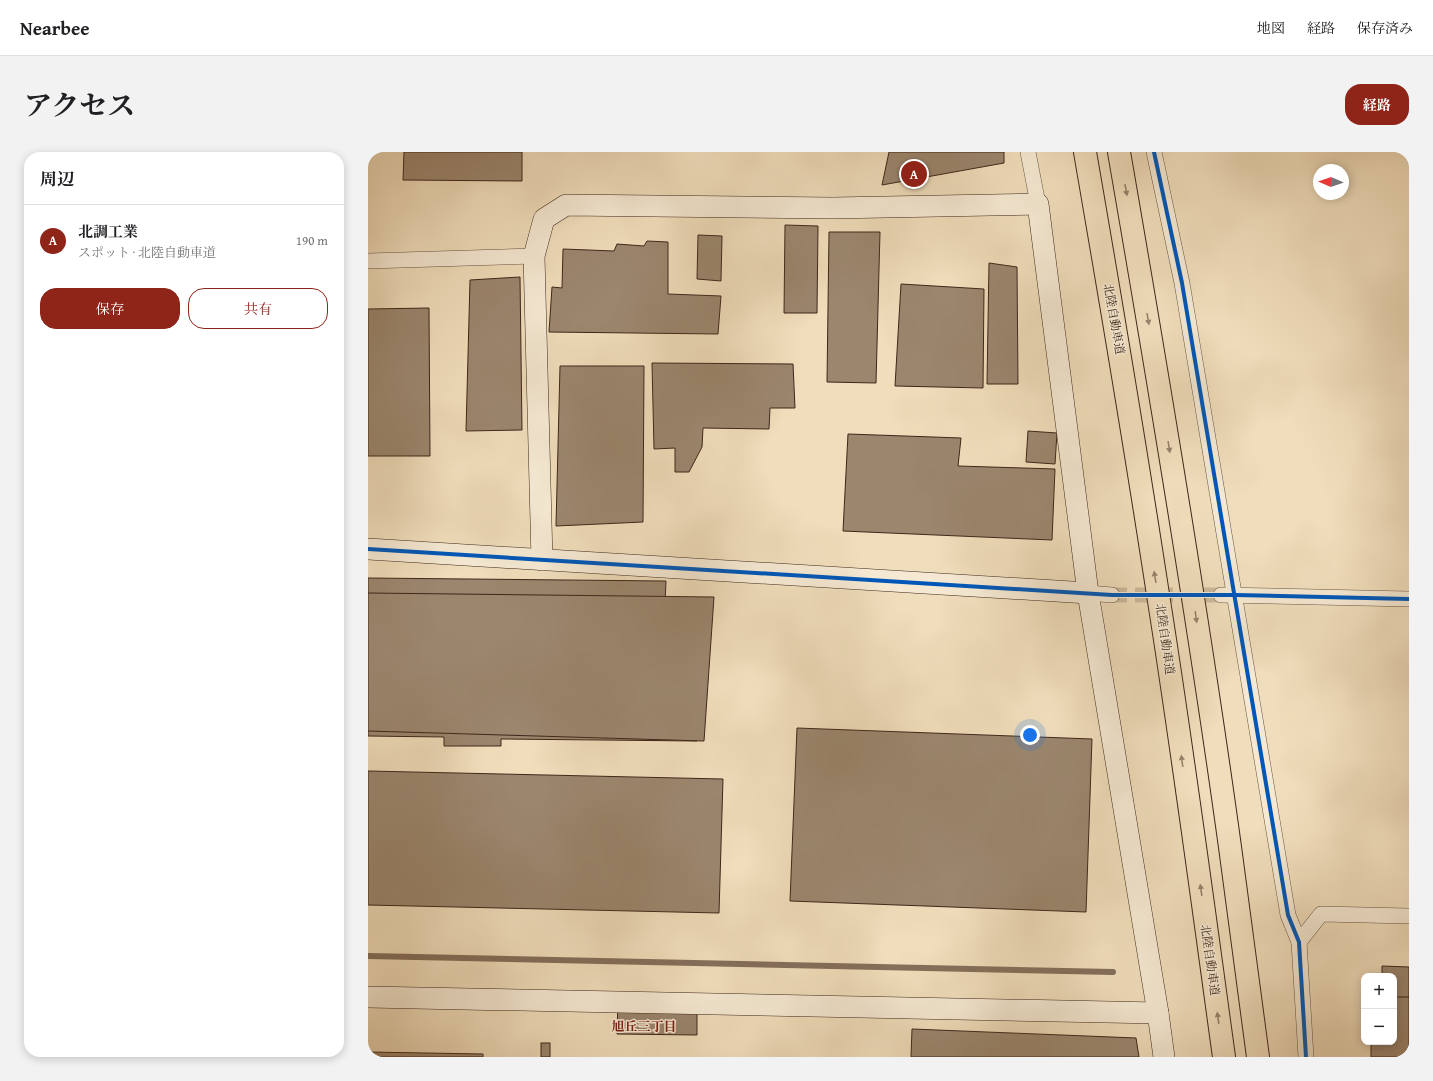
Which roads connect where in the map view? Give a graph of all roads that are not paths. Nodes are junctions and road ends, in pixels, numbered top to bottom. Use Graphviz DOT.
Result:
graph roads {
  1 [pos="1028,152"];
  2 [pos="1085,152"];
  3 [pos="1119,152"];
  4 [pos="1154,152"];
  5 [pos="1038,204"];
  6 [pos="534,256"];
  7 [pos="368,261"];
  8 [pos="368,549"];
  9 [pos="542,560"];
  10 [pos="1088,593"];
  11 [pos="1112,595"];
  12 [pos="1228,595"];
  13 [pos="1409,599"];
  14 [pos="1409,916"];
  15 [pos="1299,942"];
  16 [pos="368,997"];
  17 [pos="1158,1013"];
  18 [pos="1164,1057"];
  19 [pos="1224,1057"];
  20 [pos="1258,1057"];
  21 [pos="1306,1057"];
  1 -- 5 [label="street"];
  19 -- 2 [label="highway, 北陸自動車道, one-way"];
  3 -- 20 [label="highway, one-way"];
  4 -- 12 [label="street"];
  5 -- 6 [label="street"];
  5 -- 10 [label="street"];
  6 -- 7 [label="street"];
  6 -- 9 [label="street"];
  8 -- 9 [label="street"];
  9 -- 10 [label="street"];
  10 -- 11 [label="street"];
  10 -- 17 [label="street"];
  12 -- 13 [label="street"];
  12 -- 15 [label="street"];
  14 -- 15 [label="street"];
  15 -- 21 [label="street"];
  16 -- 17 [label="street"];
  17 -- 18 [label="street"];
}
